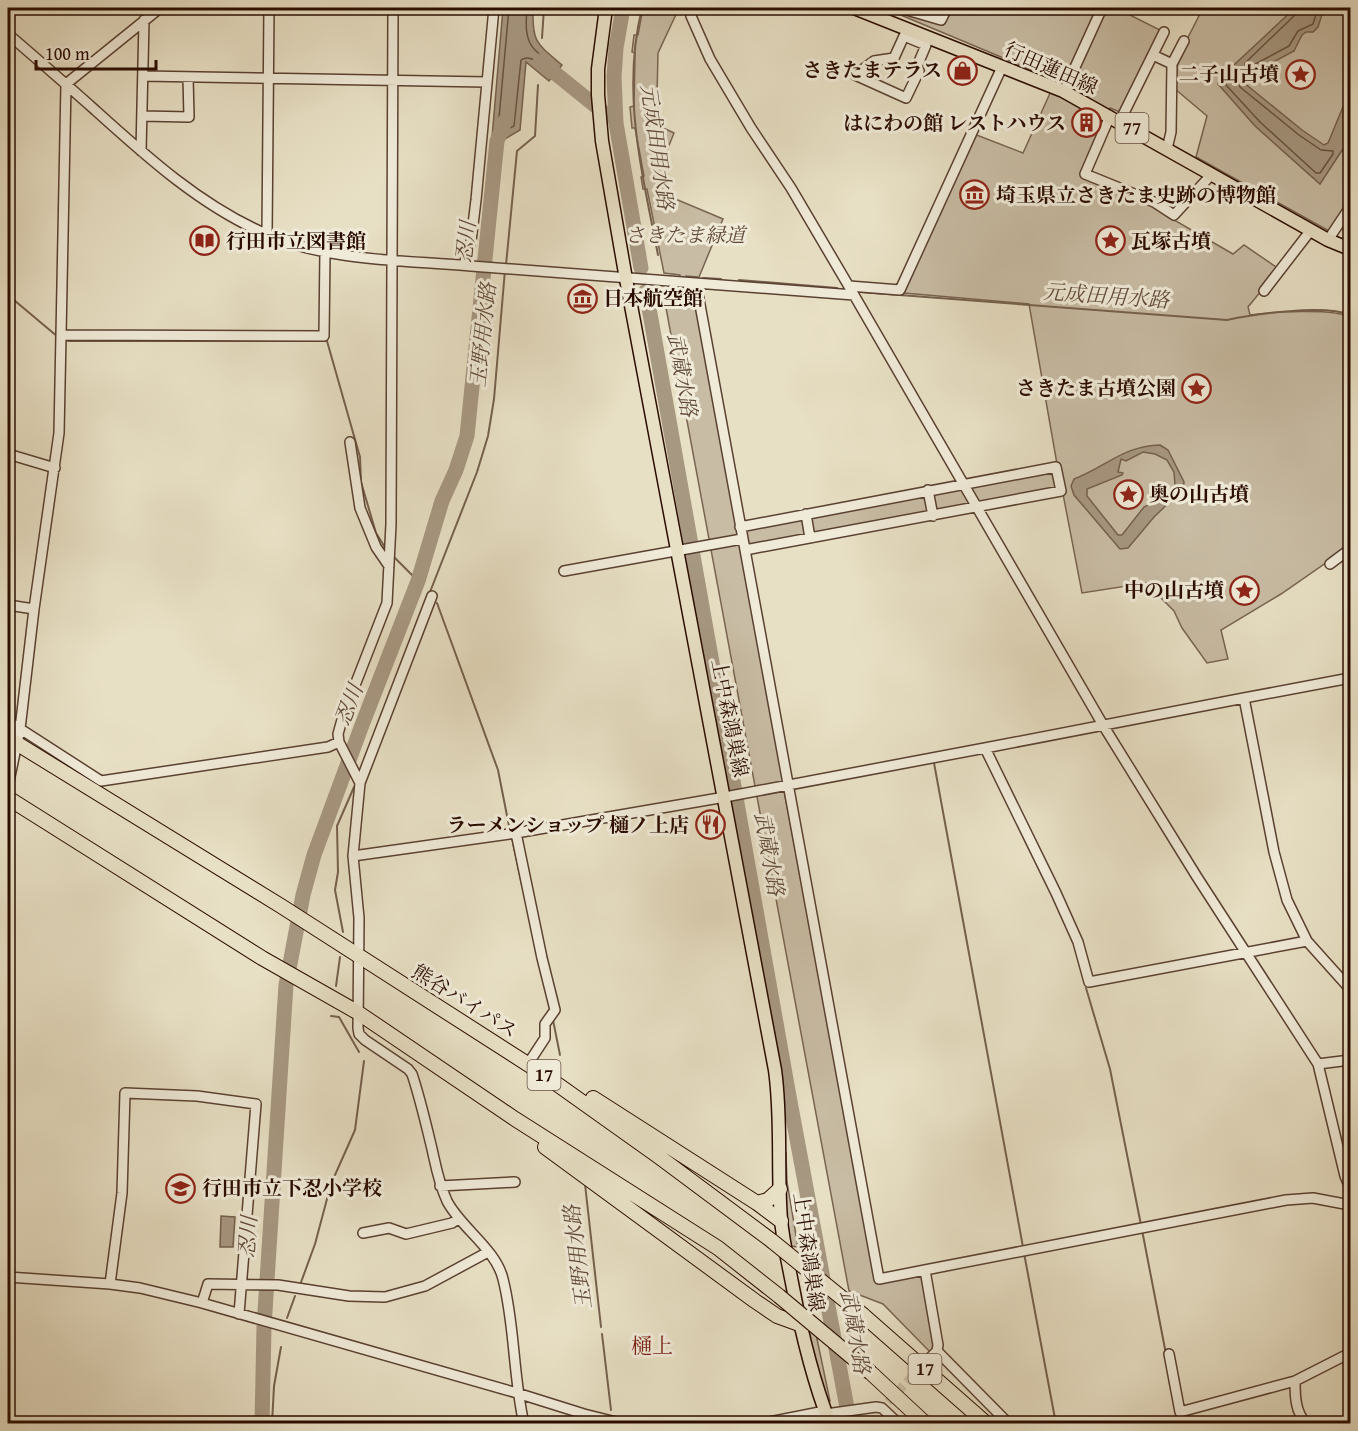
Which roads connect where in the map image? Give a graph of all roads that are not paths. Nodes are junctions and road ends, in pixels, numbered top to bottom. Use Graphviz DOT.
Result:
graph roads {
  1 [pos="160,8"];
  2 [pos="269,8"];
  3 [pos="393,8"];
  4 [pos="494,8"];
  5 [pos="606,8"];
  6 [pos="690,8"];
  7 [pos="854,8"];
  8 [pos="900,8"];
  9 [pos="947,8"];
  10 [pos="1102,8"];
  11 [pos="144,20"];
  12 [pos="1164,32"];
  13 [pos="8,34"];
  14 [pos="904,36"];
  15 [pos="1184,42"];
  16 [pos="1153,55"];
  17 [pos="1172,64"];
  18 [pos="1002,67"];
  19 [pos="143,76"];
  20 [pos="188,77"];
  21 [pos="268,78"];
  22 [pos="392,80"];
  23 [pos="487,82"];
  24 [pos="66,84"];
  25 [pos="1066,87"];
  26 [pos="142,116"];
  27 [pos="1115,119"];
  28 [pos="1167,149"];
  29 [pos="141,151"];
  30 [pos="1212,174"];
  31 [pos="1350,207"];
  32 [pos="1311,230"];
  33 [pos="267,234"];
  34 [pos="1328,240"];
  35 [pos="1350,249"];
  36 [pos="325,251"];
  37 [pos="392,260"];
  38 [pos="466,265"];
  39 [pos="631,279"];
  40 [pos="696,283"];
  41 [pos="852,290"];
  42 [pos="1264,291"];
  43 [pos="61,335"];
  44 [pos="350,441"];
  45 [pos="8,454"];
  46 [pos="55,468"];
  47 [pos="963,484"];
  48 [pos="928,490"];
  49 [pos="978,508"];
  50 [pos="806,514"];
  51 [pos="933,516"];
  52 [pos="740,527"];
  53 [pos="810,538"];
  54 [pos="742,539"];
  55 [pos="1350,549"];
  56 [pos="745,550"];
  57 [pos="683,551"];
  58 [pos="1330,564"];
  59 [pos="389,566"];
  60 [pos="564,571"];
  61 [pos="432,596"];
  62 [pos="8,605"];
  63 [pos="34,609"];
  64 [pos="1350,678"];
  65 [pos="1244,698"];
  66 [pos="8,722"];
  67 [pos="1103,725"];
  68 [pos="20,729"];
  69 [pos="12,741"];
  70 [pos="340,744"];
  71 [pos="985,748"];
  72 [pos="360,783"];
  73 [pos="788,784"];
  74 [pos="8,786"];
  75 [pos="728,796"];
  76 [pos="8,798"];
  77 [pos="516,833"];
  78 [pos="353,856"];
  79 [pos="1307,941"];
  80 [pos="1246,952"];
  81 [pos="359,956"];
  82 [pos="1350,989"];
  83 [pos="357,1012"];
  84 [pos="1350,1060"];
  85 [pos="528,1064"];
  86 [pos="1318,1064"];
  87 [pos="540,1072"];
  88 [pos="515,1119"];
  89 [pos="515,1182"];
  90 [pos="440,1186"];
  91 [pos="1350,1188"];
  92 [pos="780,1189"];
  93 [pos="757,1203"];
  94 [pos="1350,1205"];
  95 [pos="459,1218"];
  96 [pos="781,1221"];
  97 [pos="363,1233"];
  98 [pos="488,1252"];
  99 [pos="925,1270"];
  100 [pos="8,1277"];
  101 [pos="110,1284"];
  102 [pos="244,1285"];
  103 [pos="202,1303"];
  104 [pos="240,1314"];
  105 [pos="799,1324"];
  106 [pos="1350,1353"];
  107 [pos="1169,1354"];
  108 [pos="1295,1381"];
  109 [pos="517,1393"];
  110 [pos="827,1416"];
  111 [pos="524,1424"];
  112 [pos="624,1424"];
  113 [pos="759,1424"];
  114 [pos="899,1424"];
  115 [pos="926,1424"];
  116 [pos="987,1424"];
  117 [pos="1009,1424"];
  118 [pos="1307,1424"];
  1 -- 11 [label="street"];
  2 -- 21 [label="street"];
  3 -- 22 [label="street"];
  4 -- 23 [label="street"];
  5 -- 39 [label="main road, 上中森鴻巣線"];
  6 -- 41 [label="street"];
  7 -- 18 [label="main road, 行田蓮田線 / 77"];
  8 -- 9 [label="street"];
  10 -- 25 [label="street"];
  11 -- 19 [label="street"];
  11 -- 24 [label="street"];
  12 -- 16 [label="street"];
  13 -- 24 [label="street"];
  14 -- 14 [label="street"];
  15 -- 17 [label="street"];
  16 -- 17 [label="street"];
  16 -- 27 [label="street"];
  17 -- 28 [label="street"];
  18 -- 27 [label="main road, 行田蓮田線 / 77"];
  18 -- 41 [label="street"];
  19 -- 20 [label="street"];
  19 -- 26 [label="street"];
  20 -- 21 [label="street"];
  20 -- 26 [label="street"];
  21 -- 22 [label="street"];
  21 -- 33 [label="street"];
  22 -- 23 [label="street"];
  22 -- 37 [label="street"];
  23 -- 38 [label="street"];
  24 -- 29 [label="street"];
  24 -- 43 [label="street"];
  26 -- 29 [label="street"];
  27 -- 28 [label="main road, 行田蓮田線 / 77"];
  27 -- 30 [label="street"];
  28 -- 30 [label="main road, 行田蓮田線 / 77"];
  29 -- 33 [label="street"];
  30 -- 32 [label="main road, 行田蓮田線 / 77"];
  31 -- 34 [label="street"];
  32 -- 34 [label="main road, 行田蓮田線 / 77"];
  32 -- 42 [label="street"];
  33 -- 36 [label="street"];
  34 -- 35 [label="main road, 行田蓮田線 / 77"];
  36 -- 37 [label="street"];
  36 -- 43 [label="street"];
  37 -- 38 [label="street"];
  37 -- 59 [label="street"];
  38 -- 39 [label="street"];
  39 -- 40 [label="street"];
  39 -- 57 [label="main road, 上中森鴻巣線"];
  40 -- 41 [label="street"];
  40 -- 52 [label="street"];
  41 -- 47 [label="street"];
  43 -- 46 [label="street"];
  44 -- 59 [label="street"];
  45 -- 46 [label="street"];
  46 -- 63 [label="street"];
  47 -- 48 [label="street"];
  47 -- 49 [label="street"];
  47 -- 49 [label="street"];
  48 -- 50 [label="street"];
  48 -- 51 [label="street"];
  49 -- 51 [label="street"];
  49 -- 67 [label="street"];
  50 -- 52 [label="street"];
  50 -- 53 [label="street"];
  51 -- 53 [label="street"];
  52 -- 54 [label="street"];
  53 -- 56 [label="street"];
  54 -- 56 [label="street"];
  54 -- 57 [label="street"];
  55 -- 58 [label="street"];
  56 -- 73 [label="street"];
  57 -- 60 [label="street"];
  57 -- 75 [label="main road, 上中森鴻巣線"];
  59 -- 70 [label="street"];
  61 -- 72 [label="street"];
  62 -- 63 [label="street"];
  63 -- 68 [label="street"];
  64 -- 65 [label="street"];
  65 -- 67 [label="street"];
  65 -- 79 [label="street"];
  66 -- 68 [label="street"];
  67 -- 71 [label="street"];
  67 -- 80 [label="street"];
  68 -- 69 [label="street"];
  68 -- 70 [label="street"];
  69 -- 74 [label="street"];
  69 -- 81 [label="highway, 熊谷バイパス / 17"];
  70 -- 72 [label="street"];
  71 -- 73 [label="street"];
  71 -- 80 [label="street"];
  72 -- 78 [label="street"];
  73 -- 75 [label="street"];
  73 -- 99 [label="street"];
  75 -- 77 [label="street"];
  75 -- 92 [label="main road, 上中森鴻巣線"];
  76 -- 83 [label="highway, 17"];
  77 -- 78 [label="street"];
  77 -- 85 [label="street"];
  78 -- 81 [label="street"];
  79 -- 80 [label="street"];
  79 -- 82 [label="street"];
  80 -- 86 [label="street"];
  81 -- 83 [label="street"];
  81 -- 85 [label="highway, 熊谷バイパス / 17"];
  83 -- 88 [label="highway, 17"];
  83 -- 90 [label="street"];
  84 -- 86 [label="street"];
  85 -- 87 [label="highway, 熊谷バイパス / 17"];
  86 -- 91 [label="street"];
  87 -- 93 [label="highway, 17"];
  87 -- 116 [label="highway, 熊谷バイパス / 17, bridge"];
  88 -- 105 [label="highway, 17"];
  88 -- 115 [label="highway, 17, bridge"];
  89 -- 90 [label="street"];
  90 -- 95 [label="street"];
  92 -- 93 [label="highway"];
  92 -- 96 [label="main road, 上中森鴻巣線"];
  93 -- 96 [label="highway, 17"];
  94 -- 99 [label="street"];
  95 -- 97 [label="street"];
  95 -- 98 [label="street"];
  96 -- 105 [label="main road, 上中森鴻巣線"];
  98 -- 102 [label="street"];
  98 -- 109 [label="street"];
  99 -- 117 [label="street"];
  100 -- 101 [label="street"];
  101 -- 102 [label="street"];
  101 -- 103 [label="street"];
  102 -- 103 [label="street"];
  102 -- 104 [label="street"];
  103 -- 104 [label="street"];
  104 -- 109 [label="street"];
  105 -- 110 [label="main road, 上中森鴻巣線"];
  106 -- 108 [label="street"];
  107 -- 108 [label="street"];
  108 -- 118 [label="street"];
  109 -- 111 [label="street"];
  109 -- 112 [label="street"];
  110 -- 113 [label="street"];
  110 -- 114 [label="street"];
}
